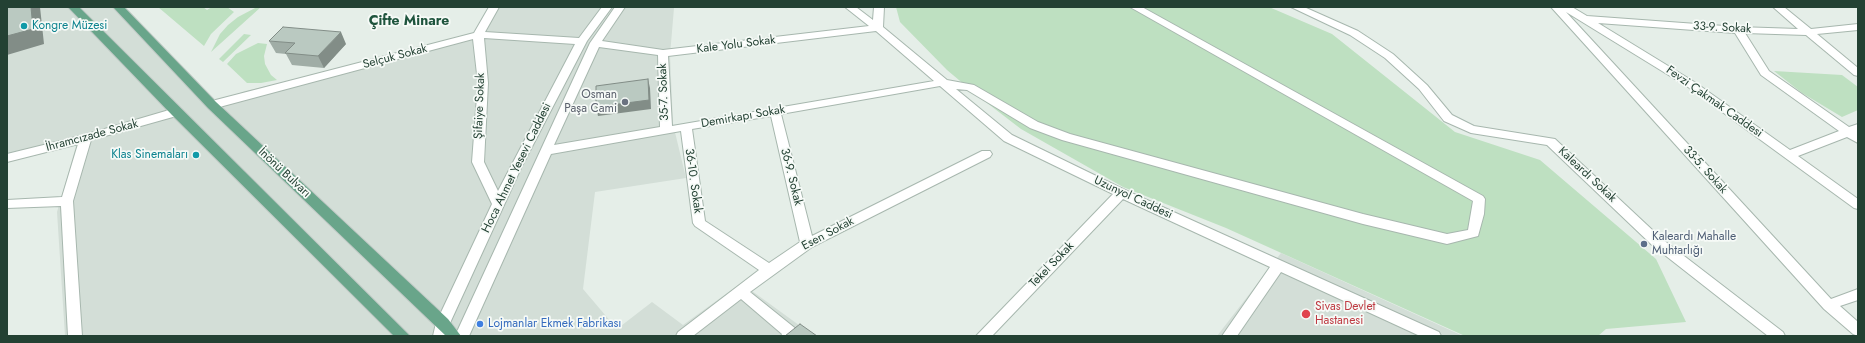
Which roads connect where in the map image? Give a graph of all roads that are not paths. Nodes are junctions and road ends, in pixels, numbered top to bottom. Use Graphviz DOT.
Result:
graph roads {
  1 [pos="73,7"];
  2 [pos="118,7"];
  3 [pos="494,7"];
  4 [pos="607,7"];
  5 [pos="620,7"];
  6 [pos="850,7"];
  7 [pos="879,7"];
  8 [pos="1135,7"];
  9 [pos="1556,7"];
  10 [pos="1565,7"];
  11 [pos="1778,7"];
  12 [pos="1302,8"];
  13 [pos="1586,19"];
  14 [pos="1858,27"];
  15 [pos="878,28"];
  16 [pos="1738,30"];
  17 [pos="1810,32"];
  18 [pos="478,36"];
  19 [pos="582,41"];
  20 [pos="596,43"];
  21 [pos="663,53"];
  22 [pos="1858,73"];
  23 [pos="941,83"];
  24 [pos="212,105"];
  25 [pos="775,111"];
  26 [pos="176,112"];
  27 [pos="686,127"];
  28 [pos="666,130"];
  29 [pos="1855,133"];
  30 [pos="86,138"];
  31 [pos="545,151"];
  32 [pos="986,154"];
  33 [pos="1790,155"];
  34 [pos="7,158"];
  35 [pos="1121,193"];
  36 [pos="67,201"];
  37 [pos="7,204"];
  38 [pos="498,204"];
  39 [pos="1858,205"];
  40 [pos="807,244"];
  41 [pos="1279,264"];
  42 [pos="768,270"];
  43 [pos="740,291"];
  44 [pos="1858,294"];
  45 [pos="1828,306"];
  46 [pos="443,323"];
  47 [pos="1858,330"];
  48 [pos="75,336"];
  49 [pos="403,336"];
  50 [pos="440,336"];
  51 [pos="454,336"];
  52 [pos="462,336"];
  53 [pos="683,336"];
  54 [pos="788,336"];
  55 [pos="983,336"];
  56 [pos="1230,336"];
  57 [pos="1434,336"];
  58 [pos="1778,336"];
  1 -- 26 [label="main road"];
  2 -- 24 [label="main road, İnönü Bulvarı"];
  3 -- 18 [label="street"];
  4 -- 19 [label="street, Hoca Ahmet Yesevi Caddesi"];
  5 -- 20 [label="street, Hoca Ahmet Yesevi Caddesi"];
  6 -- 15 [label="street, Uzunyol Caddesi"];
  7 -- 15 [label="street"];
  8 -- 23 [label="street, Demirkapı Sokak"];
  9 -- 45 [label="street, 33-5. Sokak"];
  10 -- 13 [label="street, Fevzi Çakmak Caddesi"];
  11 -- 17 [label="street"];
  12 -- 58 [label="street, Kaleardı Sokak"];
  13 -- 16 [label="street, 33-9. Sokak"];
  13 -- 33 [label="street, Fevzi Çakmak Caddesi"];
  14 -- 17 [label="street, 33-9. Sokak"];
  15 -- 21 [label="street, Kale Yolu Sokak"];
  15 -- 23 [label="street, Uzunyol Caddesi"];
  16 -- 17 [label="street, 33-9. Sokak"];
  16 -- 29 [label="street"];
  17 -- 22 [label="street"];
  18 -- 19 [label="street, Selçuk Sokak"];
  18 -- 24 [label="street, Selçuk Sokak"];
  18 -- 38 [label="street, Şifaiye Sokak"];
  19 -- 38 [label="street, Hoca Ahmet Yesevi Caddesi"];
  20 -- 21 [label="street, Kale Yolu Sokak"];
  20 -- 31 [label="street, Hoca Ahmet Yesevi Caddesi"];
  21 -- 28 [label="street, 35-7. Sokak"];
  23 -- 25 [label="street, Demirkapı Sokak"];
  23 -- 35 [label="street, Uzunyol Caddesi"];
  24 -- 46 [label="main road, İnönü Bulvarı"];
  25 -- 27 [label="street, Demirkapı Sokak"];
  25 -- 40 [label="street, 36-9. Sokak"];
  26 -- 30 [label="street, İhramcızade Sokak"];
  26 -- 49 [label="main road"];
  27 -- 28 [label="street, Demirkapı Sokak"];
  27 -- 42 [label="street, 36-10. Sokak"];
  28 -- 31 [label="street, Demirkapı Sokak"];
  29 -- 33 [label="street"];
  30 -- 34 [label="street, İhramcızade Sokak"];
  30 -- 36 [label="street"];
  31 -- 52 [label="street, Hoca Ahmet Yesevi Caddesi"];
  32 -- 40 [label="street, Esen Sokak"];
  33 -- 39 [label="street, Fevzi Çakmak Caddesi"];
  35 -- 41 [label="street, Uzunyol Caddesi"];
  35 -- 55 [label="street, Tekel Sokak"];
  36 -- 37 [label="street"];
  36 -- 48 [label="street"];
  38 -- 46 [label="street, Hoca Ahmet Yesevi Caddesi"];
  40 -- 42 [label="street, Esen Sokak"];
  41 -- 56 [label="street"];
  41 -- 57 [label="street, Uzunyol Caddesi"];
  42 -- 43 [label="street, Esen Sokak"];
  43 -- 53 [label="street, Esen Sokak"];
  43 -- 54 [label="street"];
  44 -- 45 [label="street"];
  45 -- 47 [label="street, 33-5. Sokak"];
  46 -- 50 [label="street, Hoca Ahmet Yesevi Caddesi"];
  46 -- 51 [label="main road, İnönü Bulvarı"];
}
